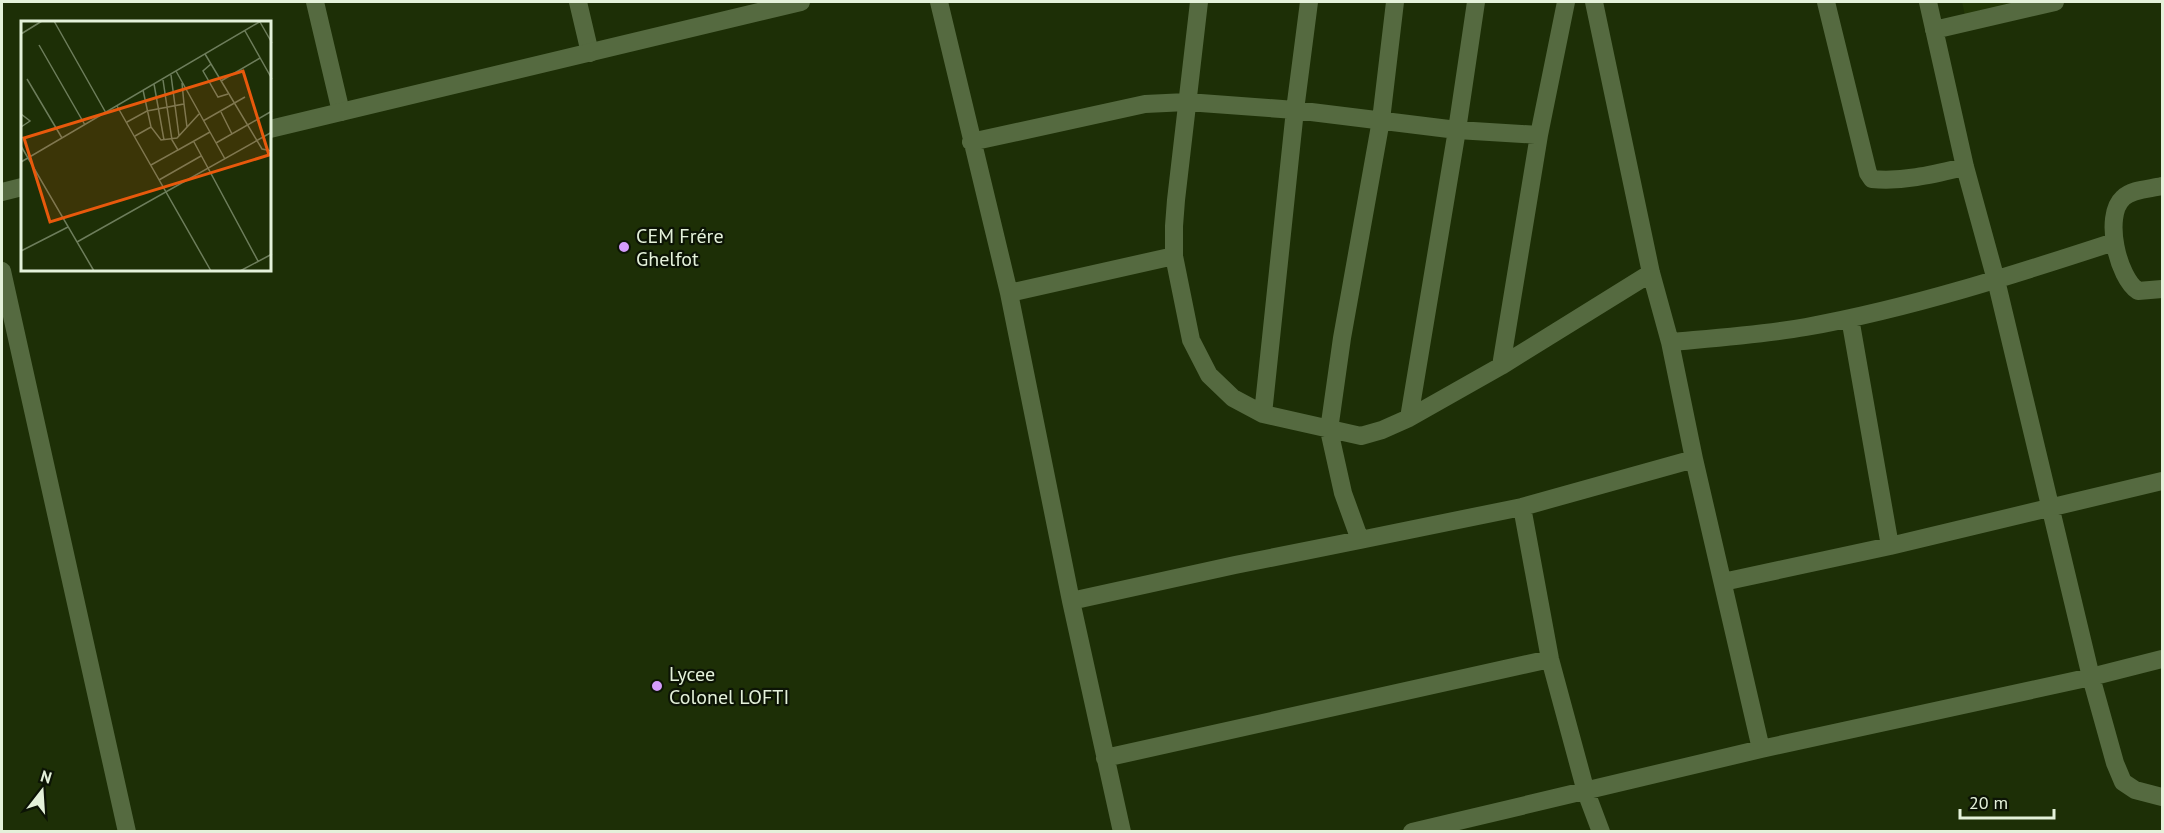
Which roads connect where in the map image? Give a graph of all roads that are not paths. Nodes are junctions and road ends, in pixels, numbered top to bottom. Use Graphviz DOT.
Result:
graph roads {
  1 [pos="315,2"];
  2 [pos="578,2"];
  3 [pos="801,2"];
  4 [pos="939,2"];
  5 [pos="1199,2"];
  6 [pos="1309,2"];
  7 [pos="1395,2"];
  8 [pos="1476,2"];
  9 [pos="1566,2"];
  10 [pos="1594,2"];
  11 [pos="1826,2"];
  12 [pos="1928,2"];
  13 [pos="2055,2"];
  14 [pos="1934,30"];
  15 [pos="590,53"];
  16 [pos="1187,102"];
  17 [pos="1295,110"];
  18 [pos="341,112"];
  19 [pos="1381,120"];
  20 [pos="272,129"];
  21 [pos="1457,130"];
  22 [pos="1539,135"];
  23 [pos="971,142"];
  24 [pos="1965,167"];
  25 [pos="2163,186"];
  26 [pos="21,187"];
  27 [pos="2,192"];
  28 [pos="2114,242"];
  29 [pos="1174,256"];
  30 [pos="2,271"];
  31 [pos="1651,273"];
  32 [pos="1996,280"];
  33 [pos="2163,289"];
  34 [pos="1009,293"];
  35 [pos="1850,318"];
  36 [pos="1670,342"];
  37 [pos="1501,366"];
  38 [pos="1263,414"];
  39 [pos="1409,418"];
  40 [pos="1329,430"];
  41 [pos="1694,459"];
  42 [pos="2163,481"];
  43 [pos="1522,507"];
  44 [pos="2051,507"];
  45 [pos="1360,540"];
  46 [pos="1890,546"];
  47 [pos="1723,582"];
  48 [pos="1071,601"];
  49 [pos="1550,659"];
  50 [pos="2163,659"];
  51 [pos="2091,677"];
  52 [pos="1761,749"];
  53 [pos="1105,758"];
  54 [pos="1587,792"];
  55 [pos="2163,796"];
  56 [pos="128,831"];
  57 [pos="1122,831"];
  58 [pos="1412,831"];
  59 [pos="1601,831"];
  1 -- 18 [label="street"];
  2 -- 15 [label="street"];
  3 -- 15 [label="street"];
  4 -- 23 [label="street"];
  5 -- 16 [label="street"];
  6 -- 17 [label="street"];
  7 -- 19 [label="street"];
  8 -- 21 [label="street"];
  9 -- 22 [label="street"];
  10 -- 31 [label="street"];
  11 -- 24 [label="street"];
  12 -- 14 [label="street"];
  13 -- 14 [label="street"];
  14 -- 24 [label="street"];
  15 -- 18 [label="street"];
  16 -- 17 [label="street"];
  16 -- 23 [label="street"];
  16 -- 29 [label="street"];
  17 -- 19 [label="street"];
  17 -- 38 [label="street"];
  18 -- 20 [label="street"];
  19 -- 21 [label="street"];
  19 -- 40 [label="street"];
  21 -- 22 [label="street"];
  21 -- 39 [label="street"];
  22 -- 37 [label="street"];
  23 -- 34 [label="street"];
  24 -- 32 [label="street"];
  25 -- 28 [label="street"];
  26 -- 27 [label="street"];
  28 -- 32 [label="street"];
  28 -- 33 [label="street"];
  29 -- 34 [label="street"];
  29 -- 38 [label="street"];
  30 -- 56 [label="street"];
  31 -- 36 [label="street"];
  31 -- 37 [label="street"];
  32 -- 35 [label="street"];
  32 -- 44 [label="street"];
  34 -- 48 [label="street"];
  35 -- 36 [label="street"];
  35 -- 46 [label="street"];
  36 -- 41 [label="street"];
  37 -- 39 [label="street"];
  38 -- 40 [label="street"];
  39 -- 40 [label="street"];
  40 -- 45 [label="street"];
  41 -- 43 [label="street"];
  41 -- 47 [label="street"];
  42 -- 44 [label="street"];
  43 -- 45 [label="street"];
  43 -- 49 [label="street"];
  44 -- 46 [label="street"];
  44 -- 51 [label="street"];
  45 -- 48 [label="street"];
  46 -- 47 [label="street"];
  47 -- 52 [label="street"];
  48 -- 53 [label="street"];
  49 -- 53 [label="street"];
  49 -- 54 [label="street"];
  50 -- 51 [label="street"];
  51 -- 52 [label="street"];
  51 -- 55 [label="street"];
  52 -- 54 [label="street"];
  53 -- 57 [label="street"];
  54 -- 58 [label="street"];
  54 -- 59 [label="street"];
}
